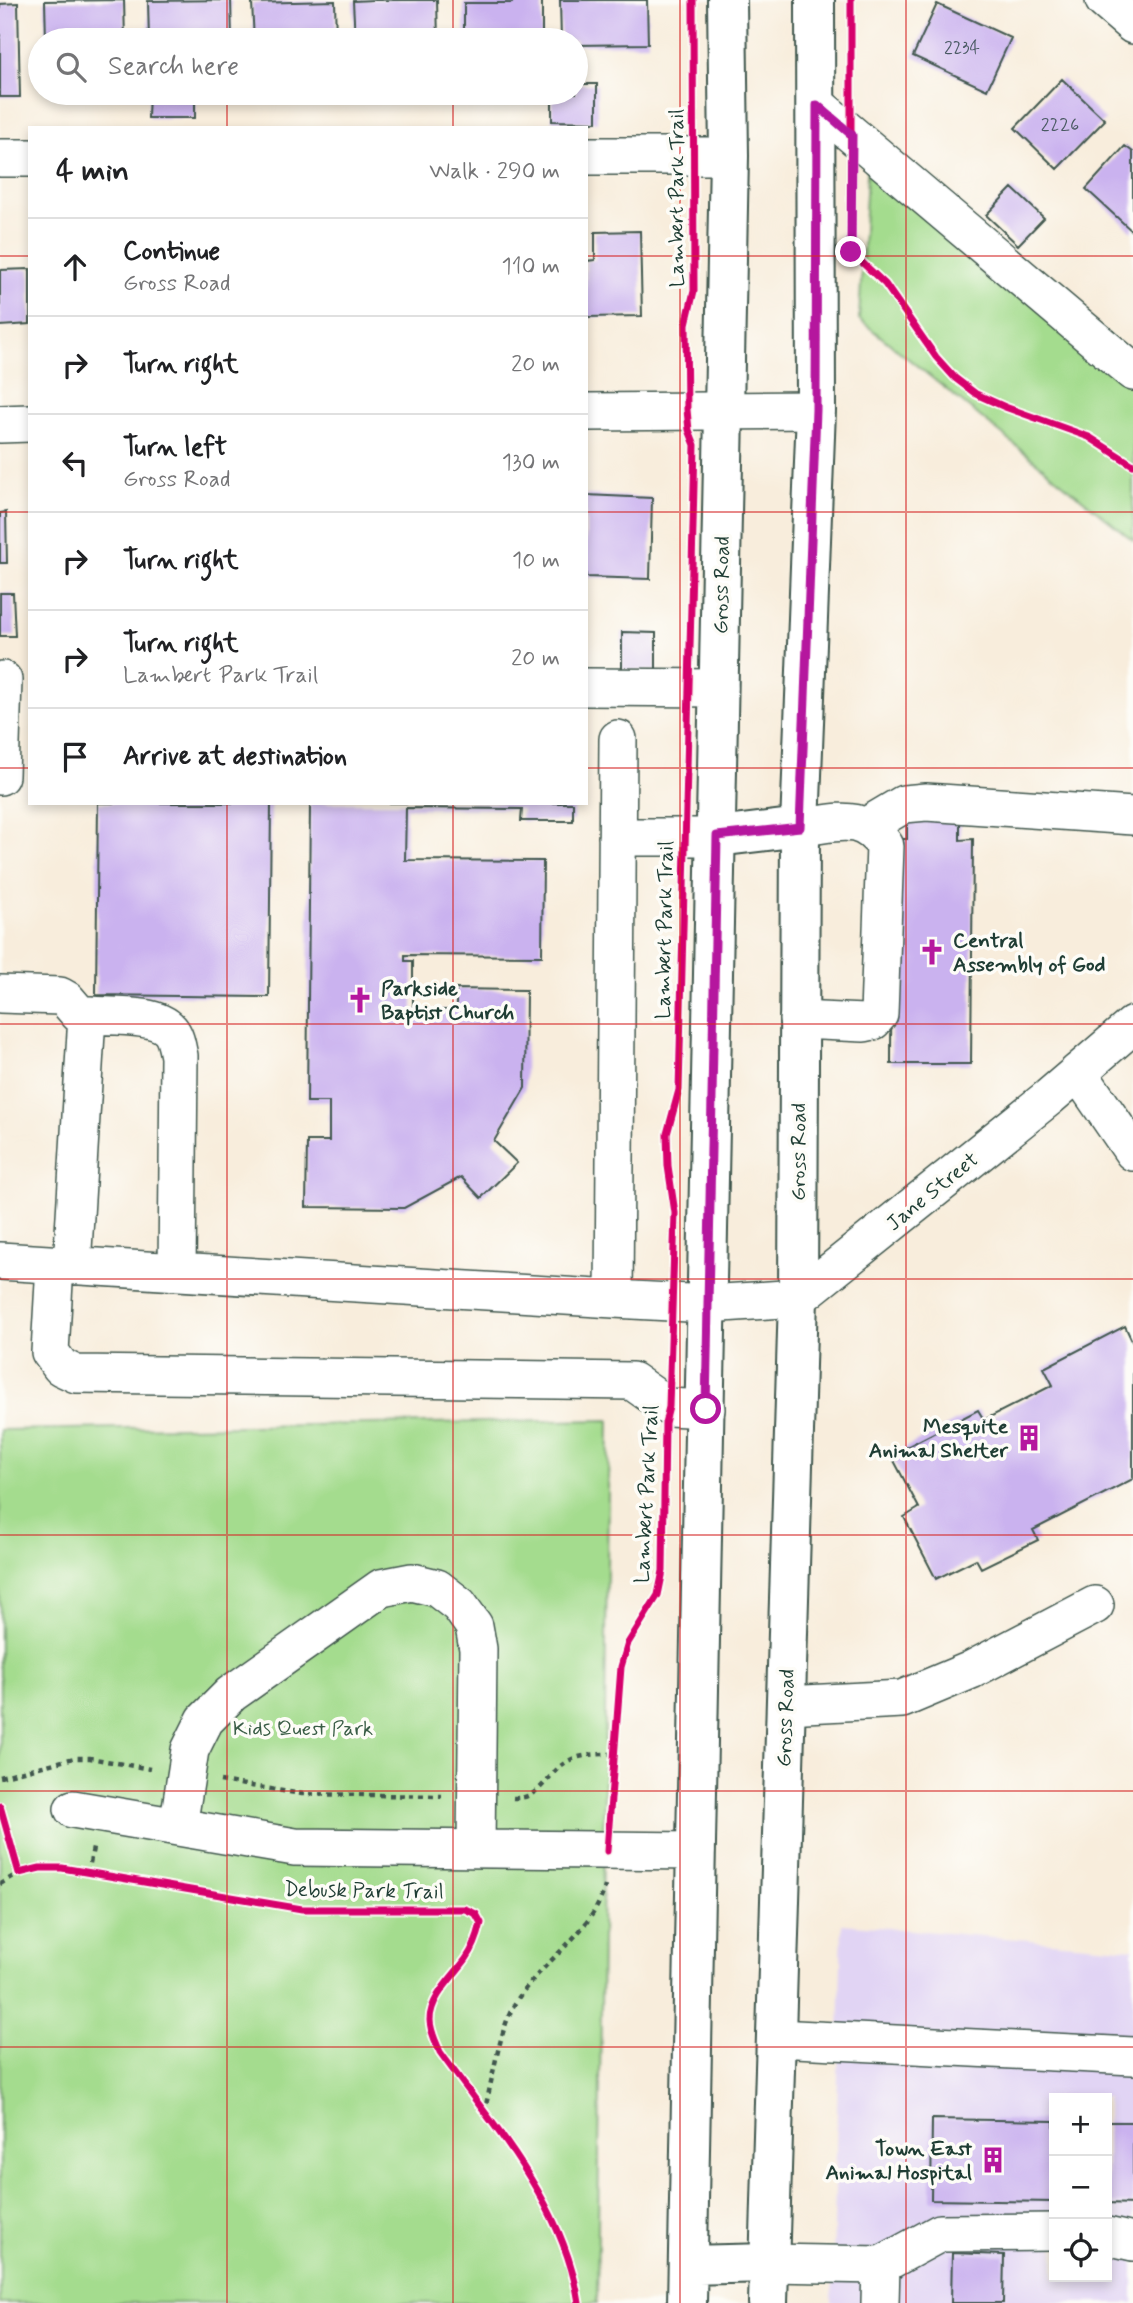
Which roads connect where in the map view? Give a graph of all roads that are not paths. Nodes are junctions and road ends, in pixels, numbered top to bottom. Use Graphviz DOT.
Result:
graph roads {
  1 [pos="727,0"];
  2 [pos="815,0"];
  3 [pos="1104,0"];
  4 [pos="1133,25"];
  5 [pos="817,105"];
  6 [pos="588,156"];
  7 [pos="729,156"];
  8 [pos="0,158"];
  9 [pos="28,158"];
  10 [pos="1133,372"];
  11 [pos="725,410"];
  12 [pos="816,410"];
  13 [pos="588,412"];
  14 [pos="28,423"];
  15 [pos="0,424"];
  16 [pos="11,680"];
  17 [pos="588,687"];
  18 [pos="719,688"];
  19 [pos="618,739"];
  20 [pos="0,776"];
  21 [pos="1133,816"];
  22 [pos="866,826"];
  23 [pos="800,827"];
  24 [pos="617,836"];
  25 [pos="717,836"];
  26 [pos="0,995"];
  27 [pos="87,1016"];
  28 [pos="798,1020"];
  29 [pos="1133,1025"];
  30 [pos="1078,1072"];
  31 [pos="1133,1152"];
  32 [pos="0,1261"];
  33 [pos="64,1265"];
  34 [pos="177,1272"];
  35 [pos="798,1298"];
  36 [pos="614,1299"];
  37 [pos="708,1304"];
  38 [pos="706,1409"];
  39 [pos="1095,1605"];
  40 [pos="786,1705"];
  41 [pos="73,1809"];
  42 [pos="178,1827"];
  43 [pos="476,1849"];
  44 [pos="696,1851"];
  45 [pos="776,2038"];
  46 [pos="1133,2056"];
  47 [pos="1049,2232"];
  48 [pos="1112,2236"];
  49 [pos="1133,2242"];
  50 [pos="769,2263"];
  51 [pos="688,2265"];
  52 [pos="881,2265"];
  53 [pos="687,2303"];
  54 [pos="768,2303"];
  55 [pos="880,2303"];
  1 -- 7 [label="main road, Gross Road"];
  2 -- 5 [label="main road, Gross Road"];
  3 -- 4 [label="street"];
  5 -- 10 [label="street"];
  5 -- 12 [label="main road, Gross Road"];
  6 -- 7 [label="street"];
  7 -- 11 [label="main road, Gross Road"];
  8 -- 9 [label="street"];
  11 -- 12 [label="street"];
  11 -- 13 [label="street"];
  11 -- 18 [label="main road, Gross Road"];
  12 -- 23 [label="main road, Gross Road"];
  14 -- 15 [label="street"];
  16 -- 20 [label="street"];
  17 -- 18 [label="street"];
  18 -- 25 [label="main road, Gross Road"];
  19 -- 24 [label="street"];
  21 -- 22 [label="street"];
  22 -- 23 [label="street"];
  22 -- 28 [label="street"];
  23 -- 25 [label="main road"];
  23 -- 28 [label="main road, Gross Road"];
  24 -- 25 [label="street"];
  24 -- 36 [label="street"];
  25 -- 37 [label="main road, Gross Road"];
  26 -- 27 [label="street"];
  27 -- 33 [label="street"];
  27 -- 34 [label="street"];
  28 -- 35 [label="main road, Gross Road"];
  29 -- 30 [label="street, Jane Street"];
  30 -- 31 [label="street"];
  30 -- 35 [label="street, Jane Street"];
  32 -- 33 [label="street"];
  33 -- 34 [label="street"];
  33 -- 38 [label="street"];
  34 -- 36 [label="street"];
  35 -- 37 [label="street"];
  35 -- 40 [label="main road, Gross Road"];
  36 -- 37 [label="street"];
  37 -- 38 [label="main road, Gross Road"];
  38 -- 44 [label="main road, Gross Road"];
  39 -- 40 [label="street"];
  40 -- 45 [label="main road, Gross Road"];
  41 -- 42 [label="street"];
  42 -- 43 [label="street"];
  42 -- 43 [label="street"];
  43 -- 44 [label="street"];
  44 -- 51 [label="main road, Gross Road"];
  45 -- 46 [label="street"];
  45 -- 50 [label="main road, Gross Road"];
  47 -- 52 [label="street"];
  48 -- 49 [label="street"];
  50 -- 51 [label="main road"];
  50 -- 52 [label="street"];
  50 -- 54 [label="main road, Gross Road"];
  51 -- 53 [label="main road, Gross Road"];
  52 -- 55 [label="street"];
}
